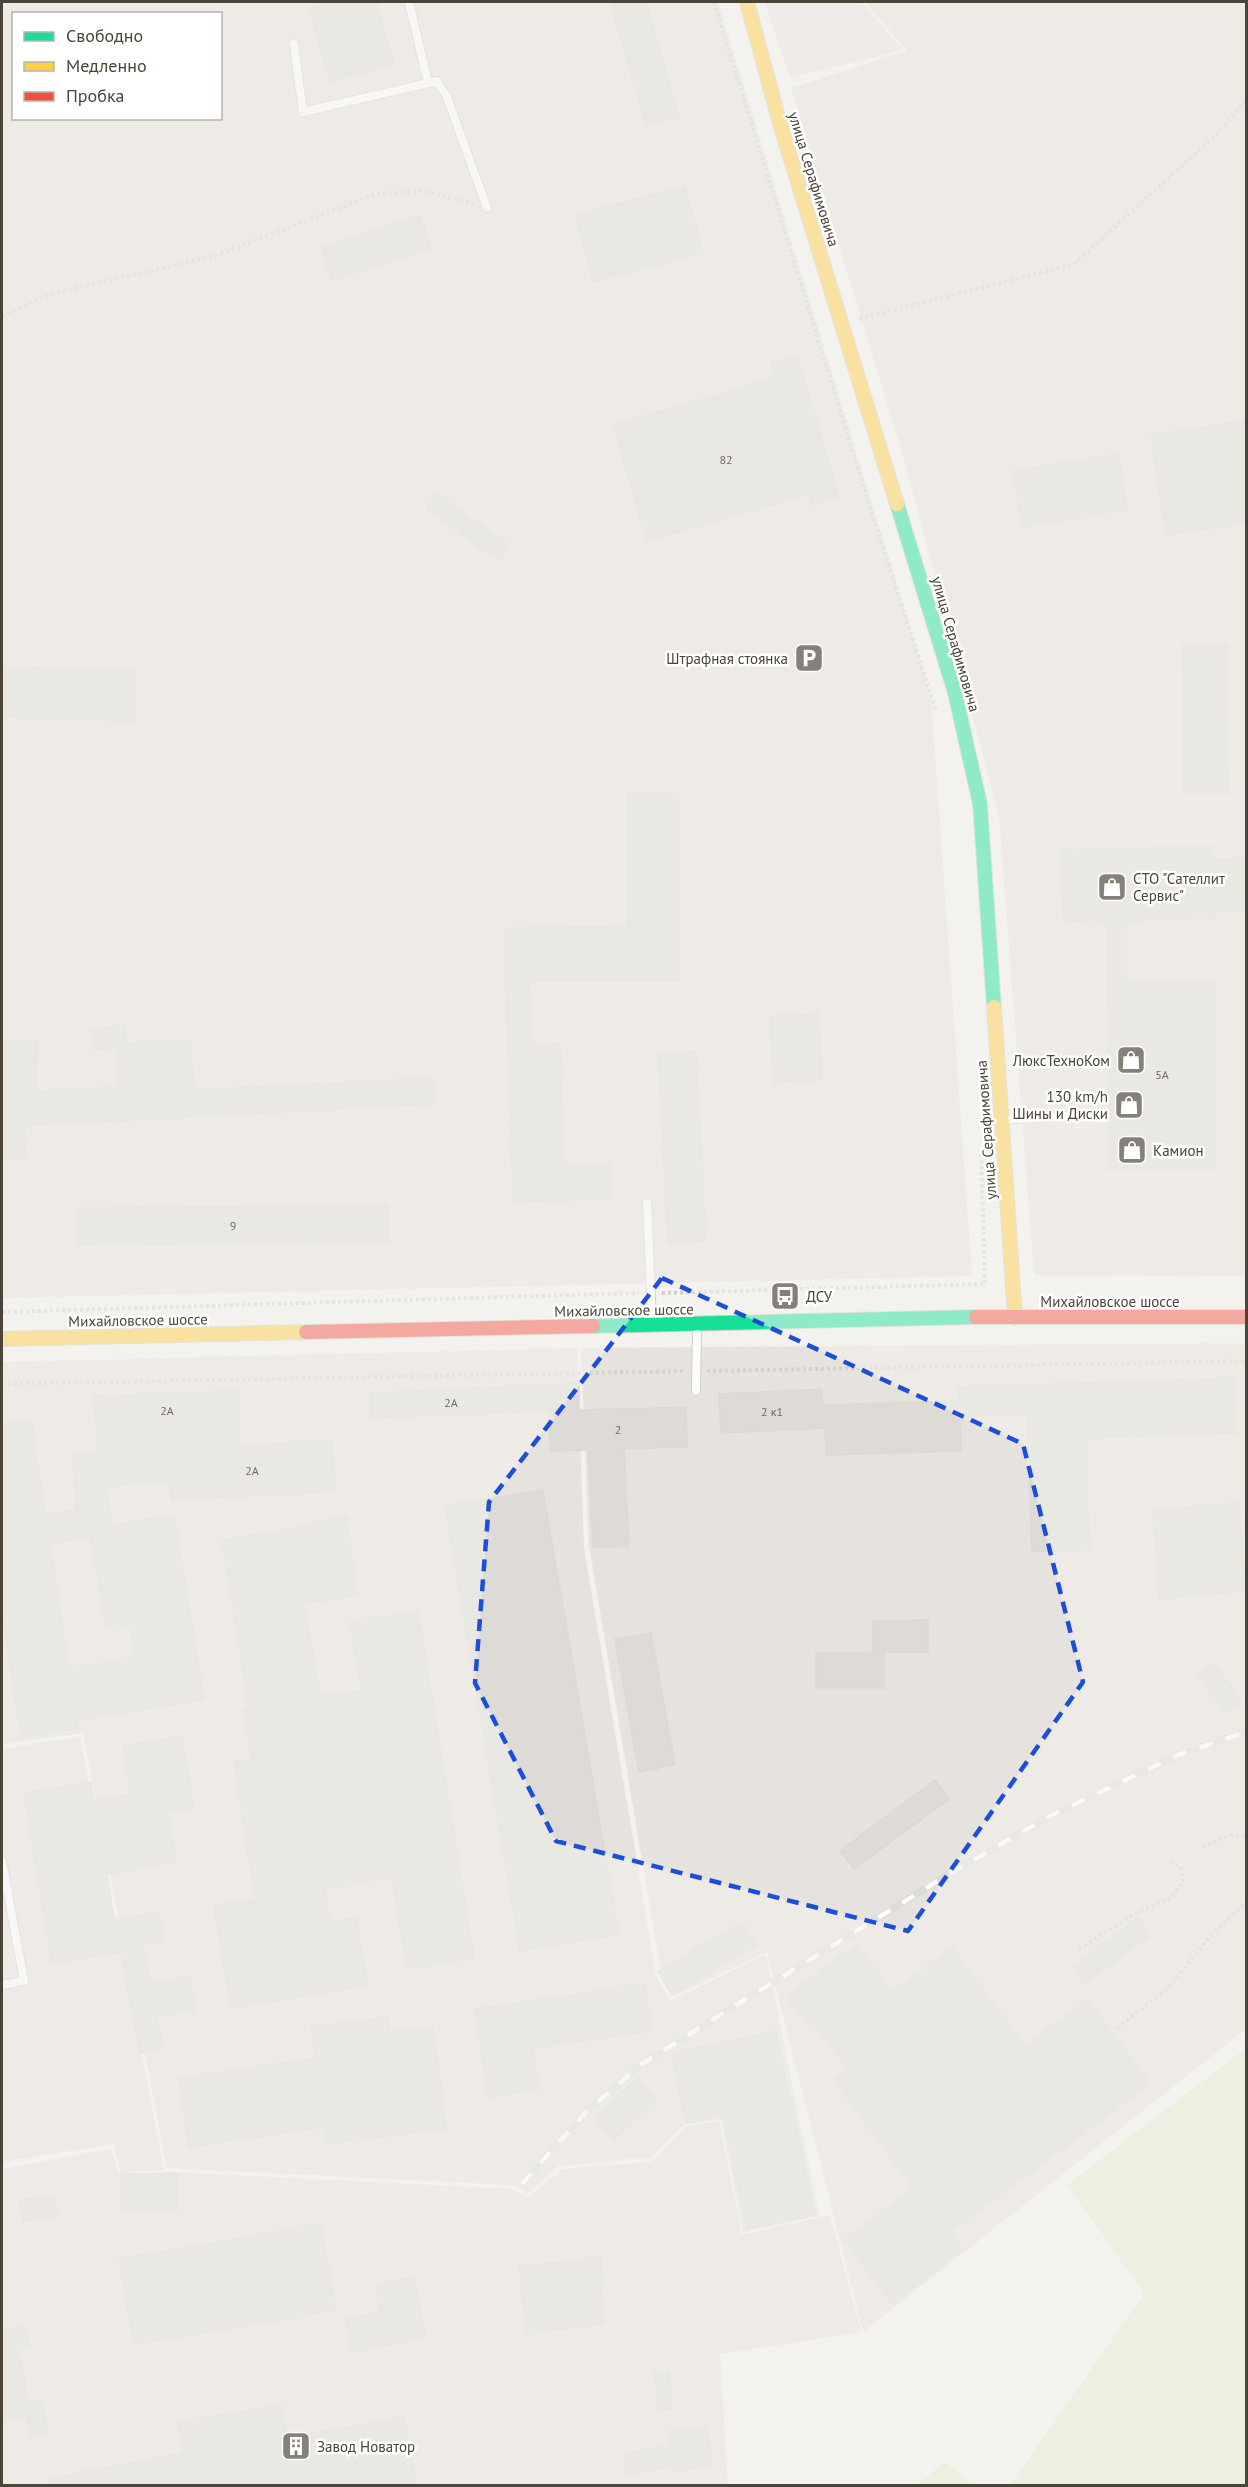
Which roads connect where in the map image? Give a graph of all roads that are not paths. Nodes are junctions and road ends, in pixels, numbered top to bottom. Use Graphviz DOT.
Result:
graph roads {
  1 [pos="409,2"];
  2 [pos="747,2"];
  3 [pos="294,44"];
  4 [pos="428,83"];
  5 [pos="487,208"];
  6 [pos="1078,1115"];
  7 [pos="1002,1120"];
  8 [pos="647,1203"];
  9 [pos="1246,1317"];
  10 [pos="1015,1318"];
  11 [pos="697,1324"];
  12 [pos="652,1326"];
  13 [pos="2,1339"];
  14 [pos="696,1391"];
  15 [pos="2,1860"];
  16 [pos="2,1985"];
  1 -- 4 [label="lane"];
  2 -- 7 [label="street, улица Серафимовича"];
  3 -- 4 [label="lane"];
  4 -- 5 [label="lane"];
  6 -- 7 [label="lane"];
  7 -- 10 [label="street, улица Серафимовича"];
  8 -- 12 [label="lane"];
  9 -- 10 [label="street, Михайловское шоссе"];
  10 -- 11 [label="street, Михайловское шоссе"];
  11 -- 12 [label="street, Михайловское шоссе"];
  11 -- 14 [label="lane"];
  12 -- 13 [label="street, Михайловское шоссе"];
  15 -- 16 [label="lane"];
}
